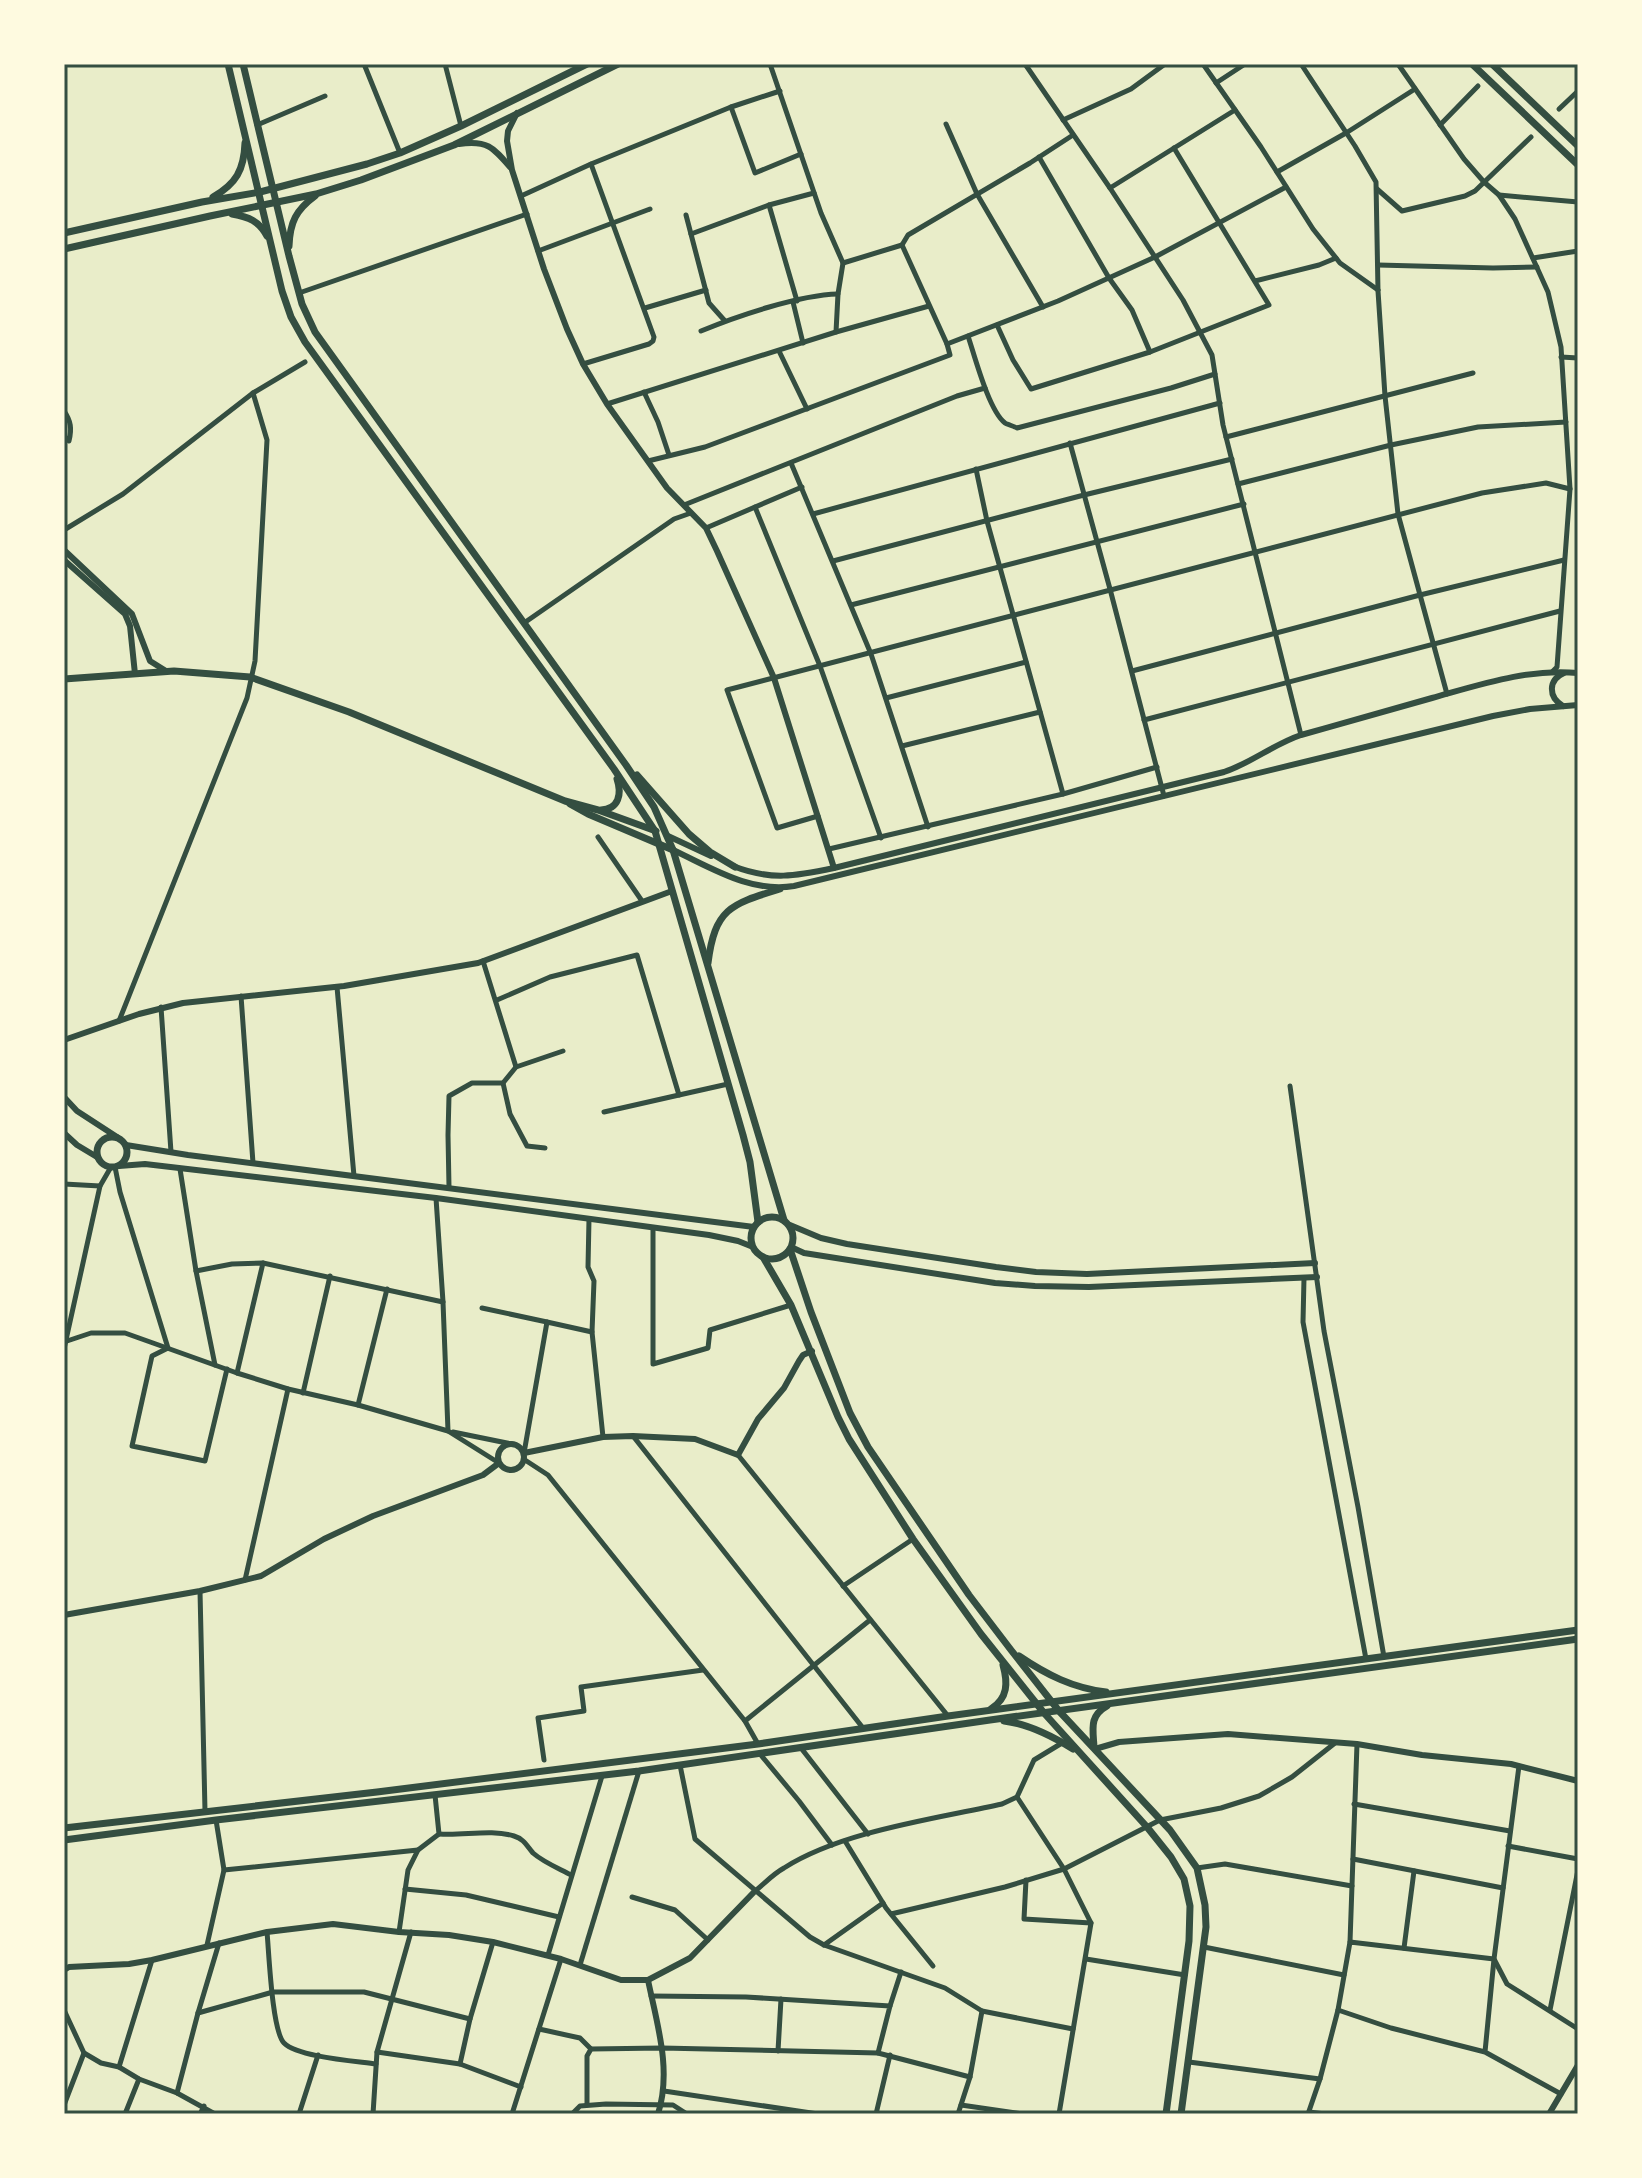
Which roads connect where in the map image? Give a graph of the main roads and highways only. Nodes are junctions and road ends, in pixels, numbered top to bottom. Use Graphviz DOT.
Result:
graph roads {
  1 [pos="228,64"];
  2 [pos="243,64"];
  3 [pos="587,64"];
  4 [pos="618,64"];
  5 [pos="1472,64"];
  6 [pos="1495,65"];
  7 [pos="571,68"];
  8 [pos="243,125"];
  9 [pos="1578,146"];
  10 [pos="1578,165"];
  11 [pos="273,189"];
  12 [pos="260,192"];
  13 [pos="316,194"];
  14 [pos="202,202"];
  15 [pos="276,203"];
  16 [pos="263,205"];
  17 [pos="220,214"];
  18 [pos="64,233"];
  19 [pos="272,244"];
  20 [pos="64,249"];
  21 [pos="289,256"];
  22 [pos="64,679"];
  23 [pos="626,765"];
  24 [pos="614,769"];
  25 [pos="565,801"];
  26 [pos="598,810"];
  27 [pos="655,831"];
  28 [pos="668,836"];
  29 [pos="659,844"];
  30 [pos="673,850"];
  31 [pos="735,867"];
  32 [pos="780,889"];
  33 [pos="707,965"];
  34 [pos="115,1167"];
  35 [pos="787,1223"];
  36 [pos="756,1225"];
  37 [pos="791,1248"];
  38 [pos="763,1257"];
  39 [pos="1578,1630"];
  40 [pos="1578,1639"];
  41 [pos="1011,1650"];
  42 [pos="1001,1659"];
  43 [pos="1117,1693"];
  44 [pos="1052,1702"];
  45 [pos="1117,1703"];
  46 [pos="1038,1704"];
  47 [pos="1059,1711"];
  48 [pos="1044,1713"];
  49 [pos="988,1715"];
  50 [pos="1095,1749"];
  51 [pos="1081,1754"];
  52 [pos="64,1828"];
  53 [pos="64,1840"];
  54 [pos="1166,2114"];
  55 [pos="1181,2114"];
  1 -- 8 [label="main road"];
  2 -- 11 [label="main road"];
  3 -- 7 [label="main road"];
  4 -- 13 [label="main road"];
  5 -- 10 [label="main road"];
  6 -- 9 [label="main road"];
  7 -- 11 [label="main road"];
  8 -- 12 [label="main road"];
  8 -- 14 [label="main road"];
  11 -- 12 [label="main road"];
  11 -- 15 [label="main road"];
  12 -- 14 [label="main road"];
  12 -- 16 [label="main road"];
  13 -- 15 [label="main road"];
  13 -- 21 [label="main road"];
  14 -- 18 [label="main road"];
  15 -- 16 [label="main road"];
  15 -- 21 [label="main road"];
  16 -- 17 [label="main road"];
  16 -- 19 [label="main road"];
  17 -- 19 [label="main road"];
  17 -- 20 [label="main road"];
  19 -- 24 [label="main road"];
  21 -- 23 [label="main road"];
  22 -- 25 [label="main road"];
  23 -- 28 [label="main road"];
  23 -- 31 [label="main road"];
  24 -- 26 [label="main road"];
  24 -- 27 [label="main road"];
  25 -- 26 [label="main road"];
  25 -- 29 [label="main road"];
  26 -- 27 [label="main road"];
  27 -- 28 [label="main road"];
  27 -- 29 [label="main road"];
  28 -- 30 [label="main road"];
  29 -- 30 [label="main road"];
  29 -- 36 [label="main road"];
  30 -- 33 [label="main road"];
  32 -- 33 [label="main road"];
  33 -- 35 [label="main road"];
  34 -- 34 [label="main road"];
  35 -- 36 [label="main road"];
  35 -- 37 [label="main road"];
  36 -- 38 [label="main road"];
  37 -- 38 [label="main road"];
  37 -- 41 [label="main road"];
  38 -- 42 [label="main road"];
  39 -- 43 [label="main road"];
  40 -- 45 [label="main road"];
  41 -- 43 [label="main road"];
  41 -- 44 [label="main road"];
  42 -- 46 [label="main road"];
  42 -- 49 [label="main road"];
  43 -- 44 [label="main road"];
  44 -- 46 [label="main road"];
  44 -- 47 [label="main road"];
  45 -- 47 [label="main road"];
  45 -- 50 [label="main road"];
  46 -- 48 [label="main road"];
  46 -- 49 [label="main road"];
  47 -- 48 [label="main road"];
  47 -- 50 [label="main road"];
  48 -- 49 [label="main road"];
  48 -- 51 [label="main road"];
  49 -- 51 [label="main road"];
  49 -- 52 [label="main road"];
  49 -- 53 [label="main road"];
  50 -- 55 [label="main road"];
  51 -- 54 [label="main road"];
}
